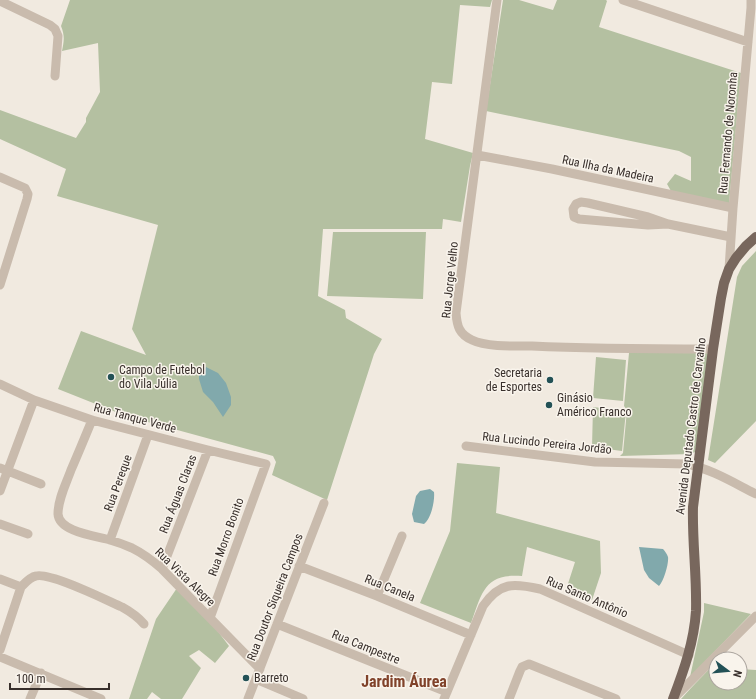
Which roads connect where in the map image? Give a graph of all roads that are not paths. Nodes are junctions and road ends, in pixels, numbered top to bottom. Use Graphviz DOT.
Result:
graph roads {
  1 [pos="497,0"];
  2 [pos="623,0"];
  3 [pos="0,1"];
  4 [pos="753,6"];
  5 [pos="748,42"];
  6 [pos="55,76"];
  7 [pos="477,155"];
  8 [pos="0,177"];
  9 [pos="733,208"];
  10 [pos="668,224"];
  11 [pos="731,237"];
  12 [pos="756,237"];
  13 [pos="4,254"];
  14 [pos="729,269"];
  15 [pos="0,285"];
  16 [pos="713,349"];
  17 [pos="0,384"];
  18 [pos="34,400"];
  19 [pos="92,420"];
  20 [pos="148,435"];
  21 [pos="466,446"];
  22 [pos="208,450"];
  23 [pos="266,464"];
  24 [pos="697,466"];
  25 [pos="4,469"];
  26 [pos="41,484"];
  27 [pos="0,490"];
  28 [pos="756,494"];
  29 [pos="324,503"];
  30 [pos="0,524"];
  31 [pos="28,534"];
  32 [pos="402,536"];
  33 [pos="110,540"];
  34 [pos="299,566"];
  35 [pos="162,570"];
  36 [pos="0,579"];
  37 [pos="21,587"];
  38 [pos="377,596"];
  39 [pos="756,616"];
  40 [pos="210,618"];
  41 [pos="144,624"];
  42 [pos="277,624"];
  43 [pos="471,635"];
  44 [pos="0,650"];
  45 [pos="689,655"];
  46 [pos="0,657"];
  47 [pos="260,669"];
  48 [pos="41,673"];
  49 [pos="256,679"];
  50 [pos="681,687"];
  51 [pos="446,696"];
  52 [pos="30,699"];
  53 [pos="101,699"];
  54 [pos="248,699"];
  55 [pos="303,699"];
  56 [pos="509,699"];
  57 [pos="616,699"];
  58 [pos="673,699"];
  1 -- 7 [label="street, Rua Jorge Velho"];
  2 -- 5 [label="street"];
  3 -- 6 [label="street"];
  4 -- 5 [label="street, Rua Fernando de Noronha"];
  5 -- 9 [label="street, Rua Fernando de Noronha"];
  7 -- 9 [label="street, Rua Ilha da Madeira"];
  7 -- 16 [label="street, Rua Jorge Velho"];
  8 -- 13 [label="street"];
  9 -- 11 [label="street, Rua Fernando de Noronha"];
  10 -- 10 [label="street"];
  10 -- 11 [label="street"];
  11 -- 14 [label="street, Rua Fernando de Noronha"];
  12 -- 14 [label="main road, Avenida Deputado Castro de Carvalho"];
  13 -- 15 [label="street"];
  14 -- 16 [label="main road, Avenida Deputado Castro de Carvalho"];
  16 -- 24 [label="main road, Avenida Deputado Castro de Carvalho"];
  17 -- 18 [label="street, Rua Tanque Verde"];
  18 -- 19 [label="street, Rua Tanque Verde"];
  18 -- 25 [label="street"];
  19 -- 20 [label="street, Rua Tanque Verde"];
  19 -- 33 [label="street, Rua Vista Alegre"];
  20 -- 22 [label="street, Rua Tanque Verde"];
  20 -- 33 [label="street, Rua Pereque"];
  21 -- 24 [label="street, Rua Lucindo Pereira Jordão"];
  22 -- 23 [label="street, Rua Tanque Verde"];
  22 -- 35 [label="street, Rua Águas Claras"];
  23 -- 40 [label="street, Rua Morro Bonito"];
  24 -- 28 [label="street, Rua Lucindo Pereira Jordão"];
  24 -- 45 [label="main road, Avenida Deputado Castro de Carvalho"];
  25 -- 26 [label="street"];
  25 -- 27 [label="street"];
  29 -- 34 [label="street, Rua Doutor Siqueira Campos"];
  30 -- 31 [label="street"];
  32 -- 38 [label="street"];
  33 -- 35 [label="street, Rua Vista Alegre"];
  34 -- 38 [label="street, Rua Canela"];
  34 -- 42 [label="street, Rua Doutor Siqueira Campos"];
  35 -- 40 [label="street, Rua Vista Alegre"];
  36 -- 37 [label="street"];
  37 -- 41 [label="street"];
  37 -- 44 [label="street"];
  38 -- 43 [label="street, Rua Canela"];
  39 -- 50 [label="street"];
  40 -- 47 [label="street, Rua Vista Alegre"];
  42 -- 47 [label="street, Rua Doutor Siqueira Campos"];
  42 -- 51 [label="street, Rua Campestre"];
  43 -- 45 [label="street, Rua Santo Antônio"];
  43 -- 51 [label="street, Rua Santo Antônio"];
  45 -- 50 [label="main road, Avenida Deputado Castro de Carvalho"];
  46 -- 48 [label="street"];
  47 -- 49 [label="street, Rua Doutor Siqueira Campos"];
  48 -- 52 [label="street"];
  48 -- 53 [label="street"];
  49 -- 54 [label="street, Rua Doutor Siqueira Campos"];
  49 -- 55 [label="street"];
  50 -- 58 [label="main road, Avenida Deputado Castro de Carvalho"];
  56 -- 57 [label="street"];
}
